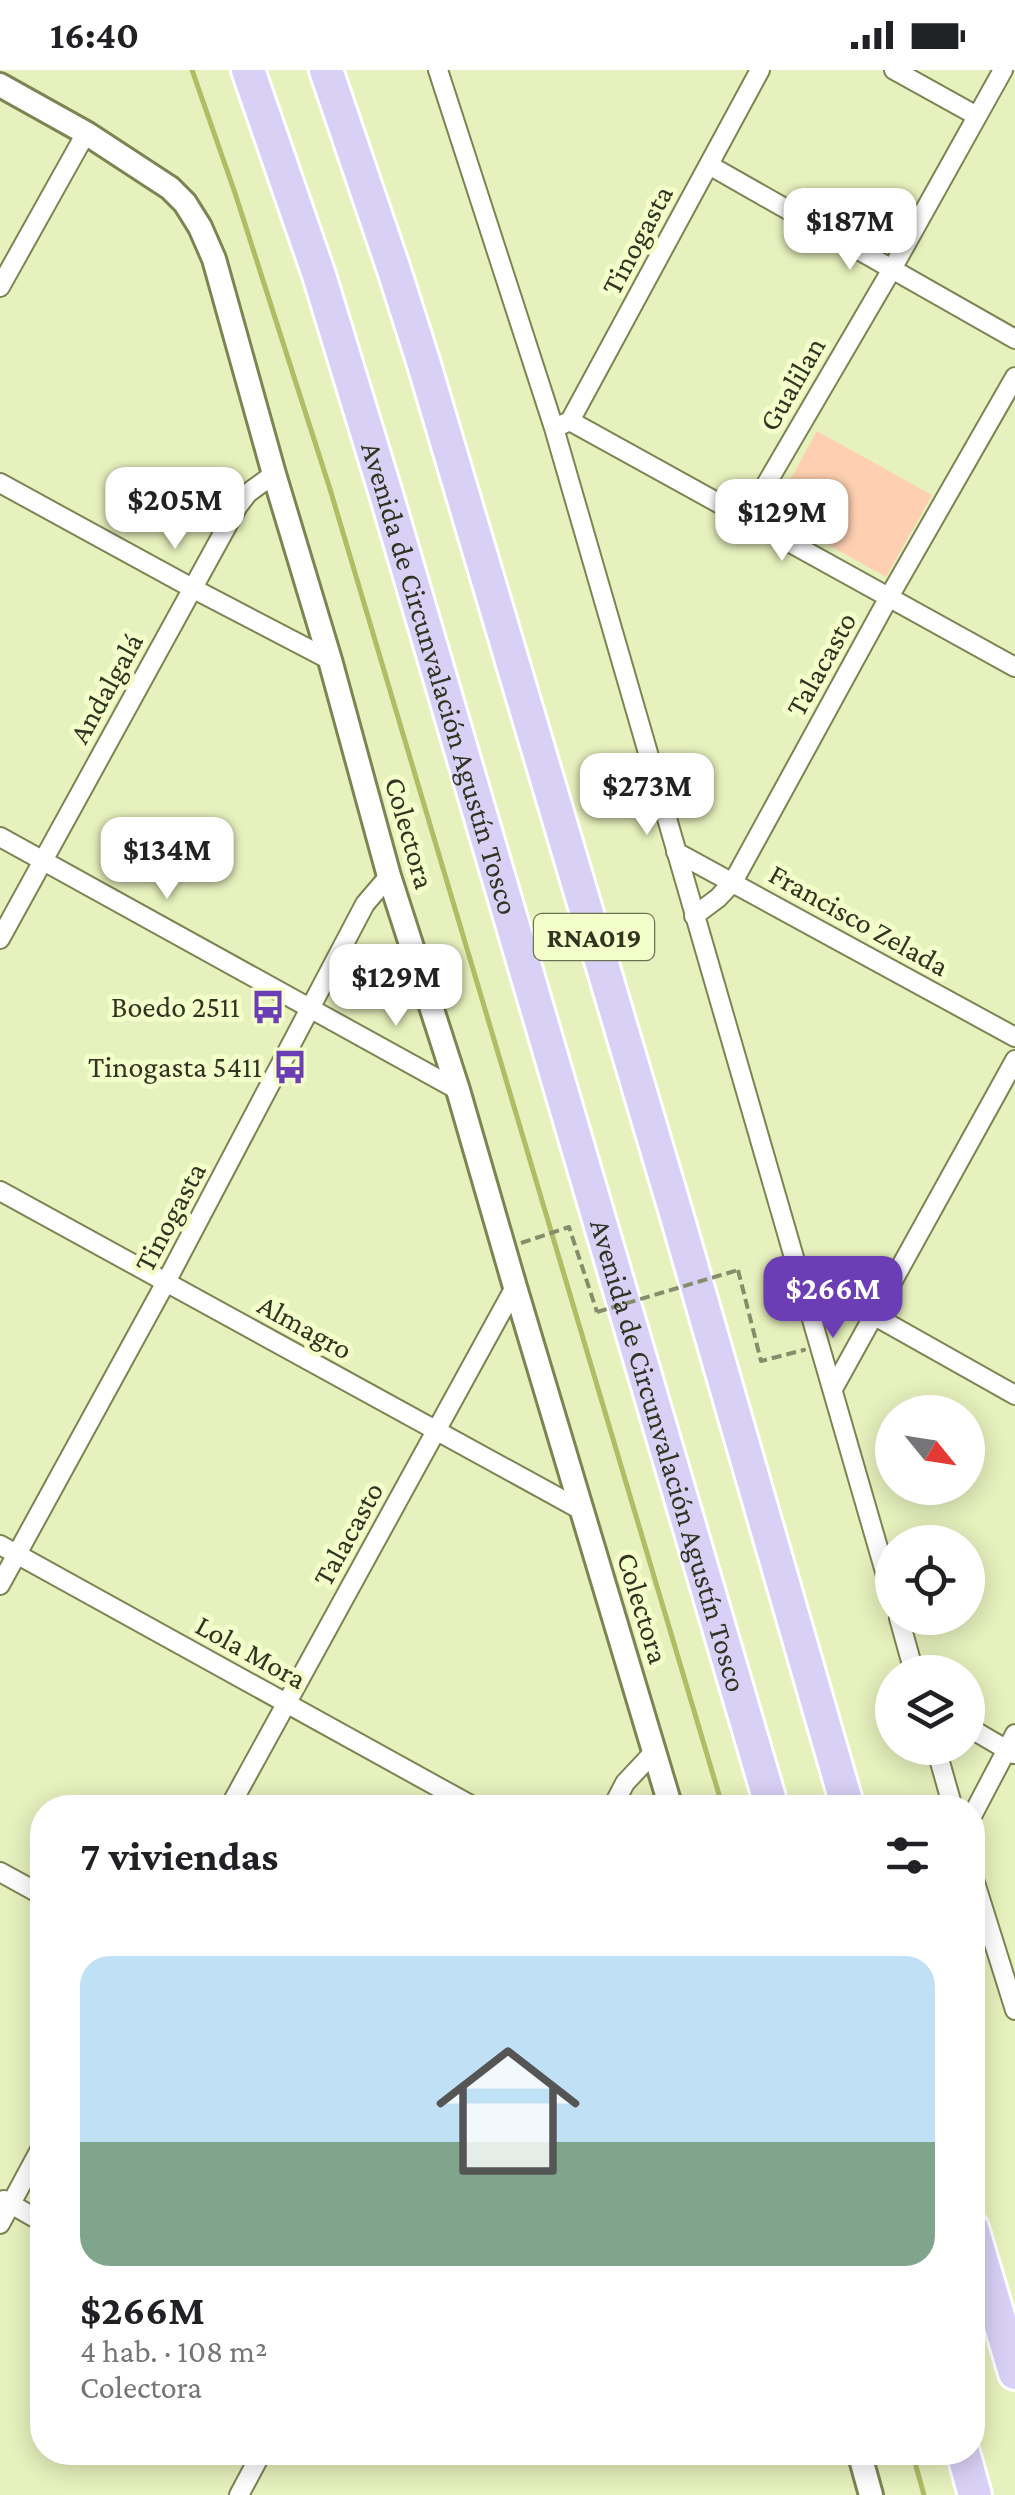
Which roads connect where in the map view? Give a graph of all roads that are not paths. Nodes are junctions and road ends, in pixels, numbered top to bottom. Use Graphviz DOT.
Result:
graph roads {
  1 [pos="248,70"];
  2 [pos="326,70"];
  3 [pos="438,70"];
  4 [pos="760,70"];
  5 [pos="894,70"];
  6 [pos="1003,70"];
  7 [pos="0,85"];
  8 [pos="977,116"];
  9 [pos="86,133"];
  10 [pos="709,166"];
  11 [pos="892,269"];
  12 [pos="0,287"];
  13 [pos="1015,339"];
  14 [pos="1015,377"];
  15 [pos="562,424"];
  16 [pos="274,474"];
  17 [pos="0,482"];
  18 [pos="746,517"];
  19 [pos="192,588"];
  20 [pos="889,596"];
  21 [pos="330,660"];
  22 [pos="1015,667"];
  23 [pos="0,837"];
  24 [pos="676,852"];
  25 [pos="43,860"];
  26 [pos="390,876"];
  27 [pos="733,882"];
  28 [pos="694,916"];
  29 [pos="0,939"];
  30 [pos="312,1009"];
  31 [pos="1015,1037"];
  32 [pos="1015,1060"];
  33 [pos="458,1090"];
  34 [pos="0,1191"];
  35 [pos="800,1274"];
  36 [pos="166,1282"];
  37 [pos="514,1286"];
  38 [pos="874,1317"];
  39 [pos="834,1389"];
  40 [pos="1015,1396"];
  41 [pos="436,1430"];
  42 [pos="583,1511"];
  43 [pos="875,1535"];
  44 [pos="8,1550"];
  45 [pos="0,1585"];
  46 [pos="286,1702"];
  47 [pos="985,1734"];
  48 [pos="1012,1746"];
  49 [pos="655,1751"];
  50 [pos="941,1765"];
  51 [pos="236,1795"];
  52 [pos="453,1795"];
  53 [pos="619,1795"];
  54 [pos="667,1795"];
  55 [pos="768,1795"];
  56 [pos="844,1795"];
  57 [pos="949,1795"];
  58 [pos="984,1795"];
  59 [pos="0,1872"];
  60 [pos="30,1888"];
  61 [pos="985,1914"];
  62 [pos="1015,2010"];
  63 [pos="30,2164"];
  64 [pos="5,2201"];
  65 [pos="30,2215"];
  66 [pos="0,2224"];
  67 [pos="985,2272"];
  68 [pos="1015,2372"];
  69 [pos="255,2465"];
  70 [pos="863,2465"];
  71 [pos="967,2465"];
  72 [pos="239,2495"];
  73 [pos="871,2495"];
  74 [pos="975,2495"];
  1 -- 55 [label="highway, Avenida de Circunvalación Agustín Tosco / RNA019"];
  2 -- 56 [label="highway, RNA019"];
  3 -- 15 [label="street"];
  4 -- 10 [label="street, Tinogasta"];
  5 -- 8 [label="street"];
  6 -- 8 [label="street, Gualilan"];
  7 -- 9 [label="street, Colectora"];
  8 -- 11 [label="street, Gualilan"];
  9 -- 12 [label="street"];
  9 -- 16 [label="street, Colectora"];
  10 -- 11 [label="street"];
  10 -- 15 [label="street, Tinogasta"];
  11 -- 13 [label="street"];
  11 -- 18 [label="street, Gualilan"];
  14 -- 20 [label="street, Talacasto"];
  15 -- 18 [label="street"];
  15 -- 24 [label="street"];
  16 -- 19 [label="street, Andalgalá"];
  16 -- 21 [label="street, Colectora"];
  17 -- 19 [label="street"];
  18 -- 20 [label="street"];
  19 -- 21 [label="street"];
  19 -- 25 [label="street, Andalgalá"];
  20 -- 22 [label="street"];
  20 -- 27 [label="street, Talacasto"];
  21 -- 26 [label="street, Colectora"];
  23 -- 25 [label="street"];
  24 -- 27 [label="street, Francisco Zelada"];
  24 -- 28 [label="street"];
  25 -- 29 [label="street, Andalgalá"];
  25 -- 30 [label="street"];
  26 -- 30 [label="street, Tinogasta"];
  26 -- 33 [label="street, Colectora"];
  27 -- 28 [label="street, Talacasto"];
  27 -- 31 [label="street, Francisco Zelada"];
  28 -- 35 [label="street"];
  30 -- 33 [label="street"];
  30 -- 36 [label="street, Tinogasta"];
  32 -- 38 [label="street"];
  33 -- 37 [label="street, Colectora"];
  34 -- 36 [label="street, Almagro"];
  35 -- 38 [label="street"];
  35 -- 39 [label="street"];
  36 -- 41 [label="street, Almagro"];
  36 -- 44 [label="street, Tinogasta"];
  37 -- 41 [label="street, Talacasto"];
  37 -- 42 [label="street, Colectora"];
  38 -- 39 [label="street"];
  38 -- 40 [label="street"];
  39 -- 43 [label="street"];
  41 -- 42 [label="street, Almagro"];
  41 -- 46 [label="street, Talacasto"];
  42 -- 49 [label="street, Colectora"];
  44 -- 45 [label="street, Tinogasta"];
  44 -- 46 [label="street, Lola Mora"];
  46 -- 51 [label="street, Talacasto"];
  46 -- 52 [label="street, Lola Mora"];
  47 -- 48 [label="street"];
  48 -- 58 [label="street"];
  49 -- 53 [label="street"];
  49 -- 54 [label="street, Colectora"];
  50 -- 57 [label="street"];
  59 -- 60 [label="street"];
  61 -- 62 [label="street"];
  63 -- 64 [label="street"];
  64 -- 65 [label="street"];
  64 -- 66 [label="street"];
  67 -- 68 [label="highway"];
  69 -- 72 [label="street"];
  70 -- 73 [label="street"];
  71 -- 74 [label="highway"];
}
